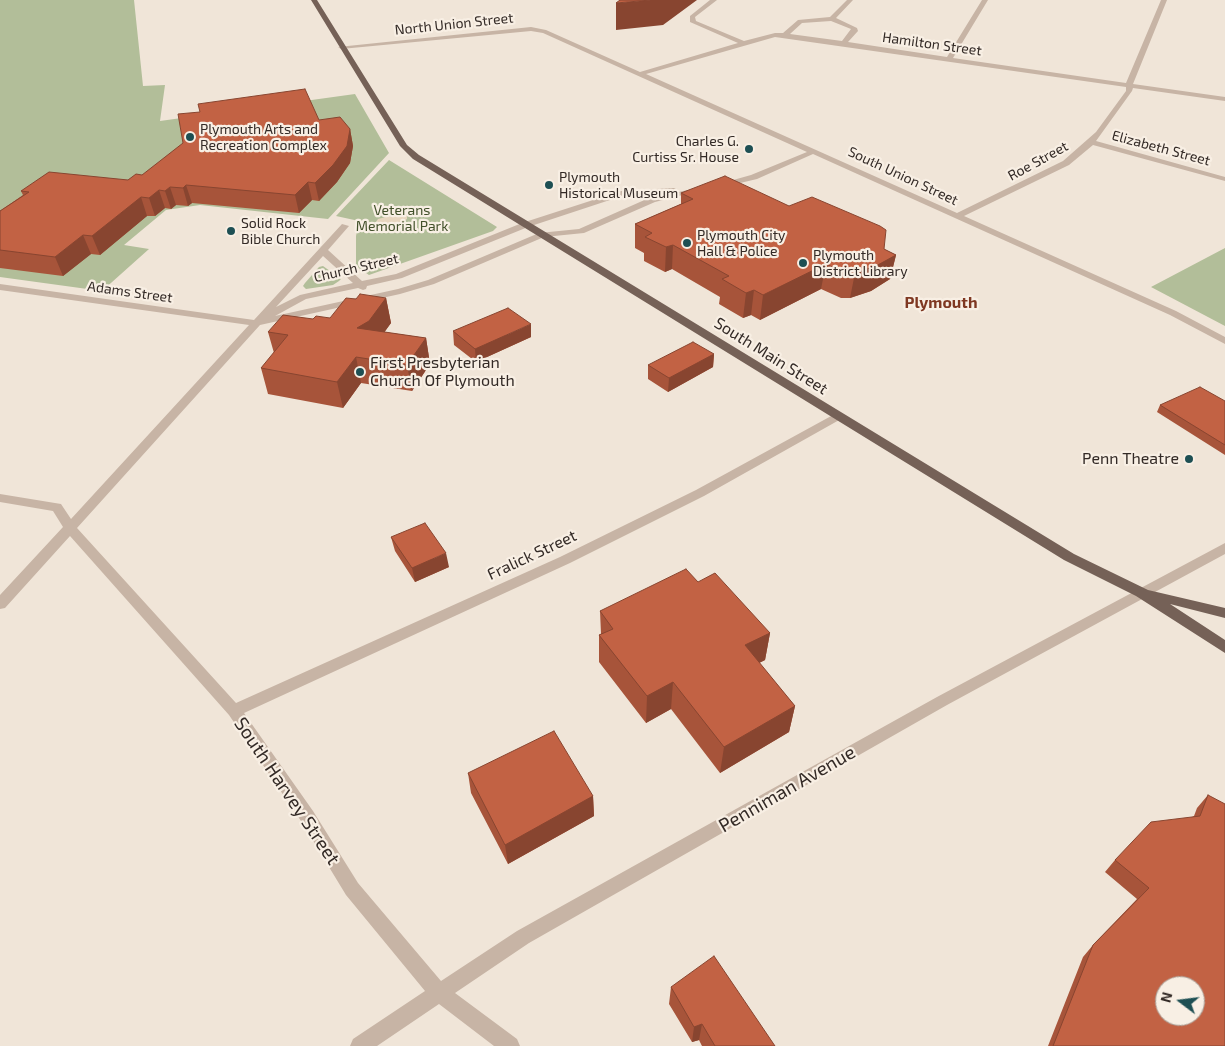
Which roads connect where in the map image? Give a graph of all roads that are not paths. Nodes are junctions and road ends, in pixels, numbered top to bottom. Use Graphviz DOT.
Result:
graph roads {
  1 [pos="314,0"];
  2 [pos="714,0"];
  3 [pos="850,0"];
  4 [pos="984,0"];
  5 [pos="1164,0"];
  6 [pos="832,19"];
  7 [pos="785,35"];
  8 [pos="566,41"];
  9 [pos="744,43"];
  10 [pos="843,44"];
  11 [pos="341,47"];
  12 [pos="949,59"];
  13 [pos="640,74"];
  14 [pos="1130,86"];
  15 [pos="1225,100"];
  16 [pos="1091,142"];
  17 [pos="815,151"];
  18 [pos="1225,179"];
  19 [pos="704,189"];
  20 [pos="957,216"];
  21 [pos="525,225"];
  22 [pos="345,226"];
  23 [pos="542,235"];
  24 [pos="322,250"];
  25 [pos="360,283"];
  26 [pos="0,287"];
  27 [pos="371,297"];
  28 [pos="256,323"];
  29 [pos="1225,341"];
  30 [pos="837,417"];
  31 [pos="0,498"];
  32 [pos="70,528"];
  33 [pos="1225,548"];
  34 [pos="1141,592"];
  35 [pos="0,604"];
  36 [pos="1225,613"];
  37 [pos="1225,646"];
  38 [pos="234,711"];
  39 [pos="439,993"];
  40 [pos="360,1046"];
  41 [pos="510,1046"];
  1 -- 11 [label="main road, South Main Street"];
  2 -- 9 [label="street"];
  3 -- 6 [label="street"];
  4 -- 12 [label="street"];
  5 -- 14 [label="street, Roe Street"];
  6 -- 7 [label="street"];
  6 -- 10 [label="street"];
  7 -- 9 [label="street, Hamilton Street"];
  7 -- 10 [label="street, Hamilton Street"];
  8 -- 11 [label="street, North Union Street"];
  8 -- 13 [label="street, South Union Street"];
  9 -- 13 [label="street, Hamilton Street"];
  10 -- 12 [label="street, Hamilton Street"];
  11 -- 21 [label="main road, South Main Street"];
  12 -- 14 [label="street, Hamilton Street"];
  13 -- 17 [label="street, South Union Street"];
  14 -- 15 [label="street, Hamilton Street"];
  14 -- 16 [label="street, Roe Street"];
  16 -- 18 [label="street, Elizabeth Street"];
  16 -- 20 [label="street, Roe Street"];
  17 -- 19 [label="street, Church Street"];
  17 -- 20 [label="street, South Union Street"];
  19 -- 21 [label="street, Church Street"];
  19 -- 23 [label="street, Church Street"];
  20 -- 29 [label="street, South Union Street"];
  21 -- 23 [label="main road, South Main Street"];
  21 -- 25 [label="street, Church Street"];
  22 -- 24 [label="street, Church Street"];
  23 -- 27 [label="street, Church Street"];
  23 -- 30 [label="main road, South Main Street"];
  24 -- 25 [label="street"];
  24 -- 28 [label="street, Church Street"];
  25 -- 27 [label="street"];
  25 -- 28 [label="street, Church Street"];
  26 -- 28 [label="street, Adams Street"];
  27 -- 28 [label="street, Church Street"];
  28 -- 32 [label="street, Church Street"];
  30 -- 34 [label="main road, South Main Street"];
  30 -- 38 [label="street, Fralick Street"];
  31 -- 32 [label="street, South Harvey Street"];
  32 -- 35 [label="street, Church Street"];
  32 -- 38 [label="street, South Harvey Street"];
  33 -- 34 [label="street, Penniman Avenue"];
  34 -- 36 [label="main road, South Main Street"];
  34 -- 37 [label="main road, South Main Street"];
  34 -- 39 [label="street, Penniman Avenue"];
  38 -- 39 [label="street, South Harvey Street"];
  39 -- 40 [label="street, Penniman Avenue"];
  39 -- 41 [label="street, South Harvey Street"];
}
